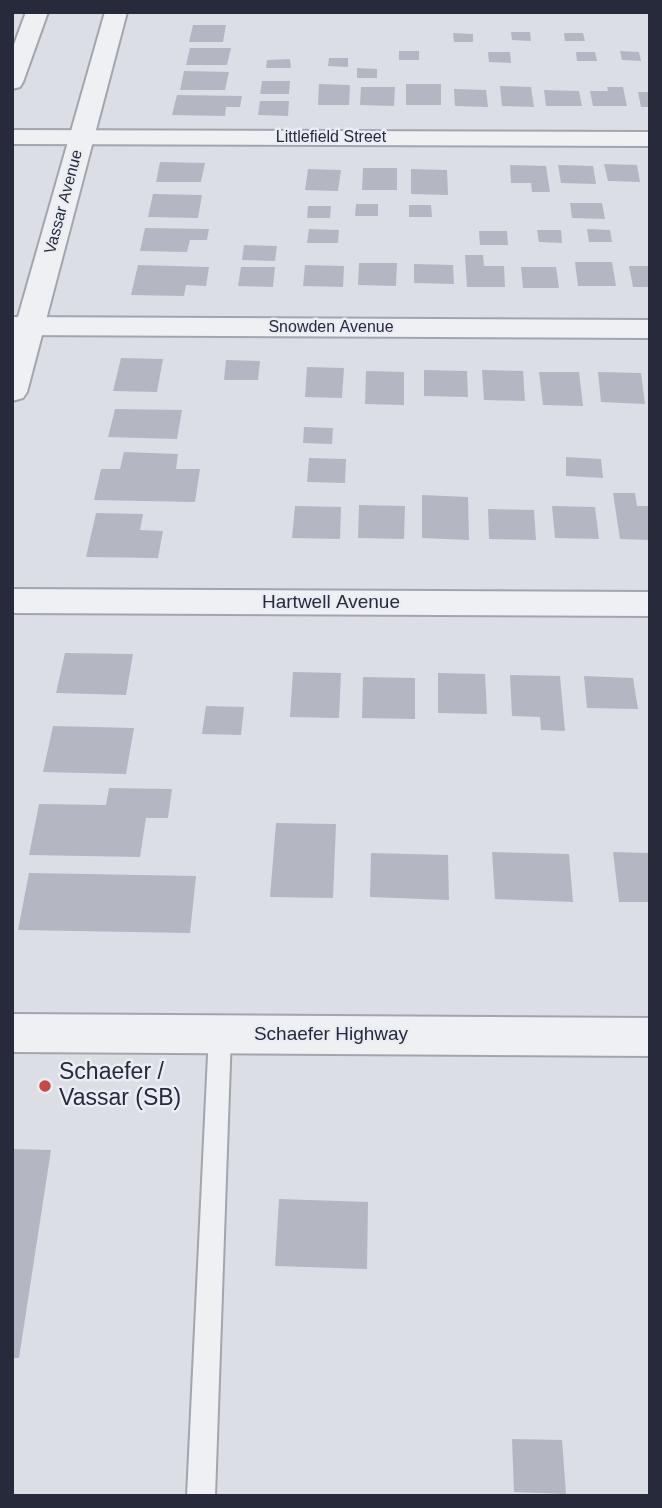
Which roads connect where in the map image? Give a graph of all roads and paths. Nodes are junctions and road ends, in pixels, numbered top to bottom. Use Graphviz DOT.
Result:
graph roads {
  1 [pos="37,12"];
  2 [pos="116,12"];
  3 [pos="12,82"];
  4 [pos="12,137"];
  5 [pos="82,137"];
  6 [pos="650,139"];
  7 [pos="21,326"];
  8 [pos="650,329"];
  9 [pos="12,392"];
  10 [pos="12,601"];
  11 [pos="650,604"];
  12 [pos="12,1033"];
  13 [pos="220,1034"];
  14 [pos="650,1037"];
  15 [pos="201,1496"];
  1 -- 3 [label="street"];
  2 -- 5 [label="street, Vassar Avenue"];
  4 -- 5 [label="street, Littlefield Street"];
  5 -- 6 [label="street, Littlefield Street"];
  5 -- 7 [label="street, Vassar Avenue"];
  7 -- 8 [label="street, Snowden Avenue"];
  7 -- 9 [label="street, Vassar Avenue"];
  10 -- 11 [label="street, Hartwell Avenue"];
  12 -- 13 [label="street, Schaefer Highway"];
  13 -- 14 [label="street, Schaefer Highway"];
  13 -- 15 [label="lane"];
}
